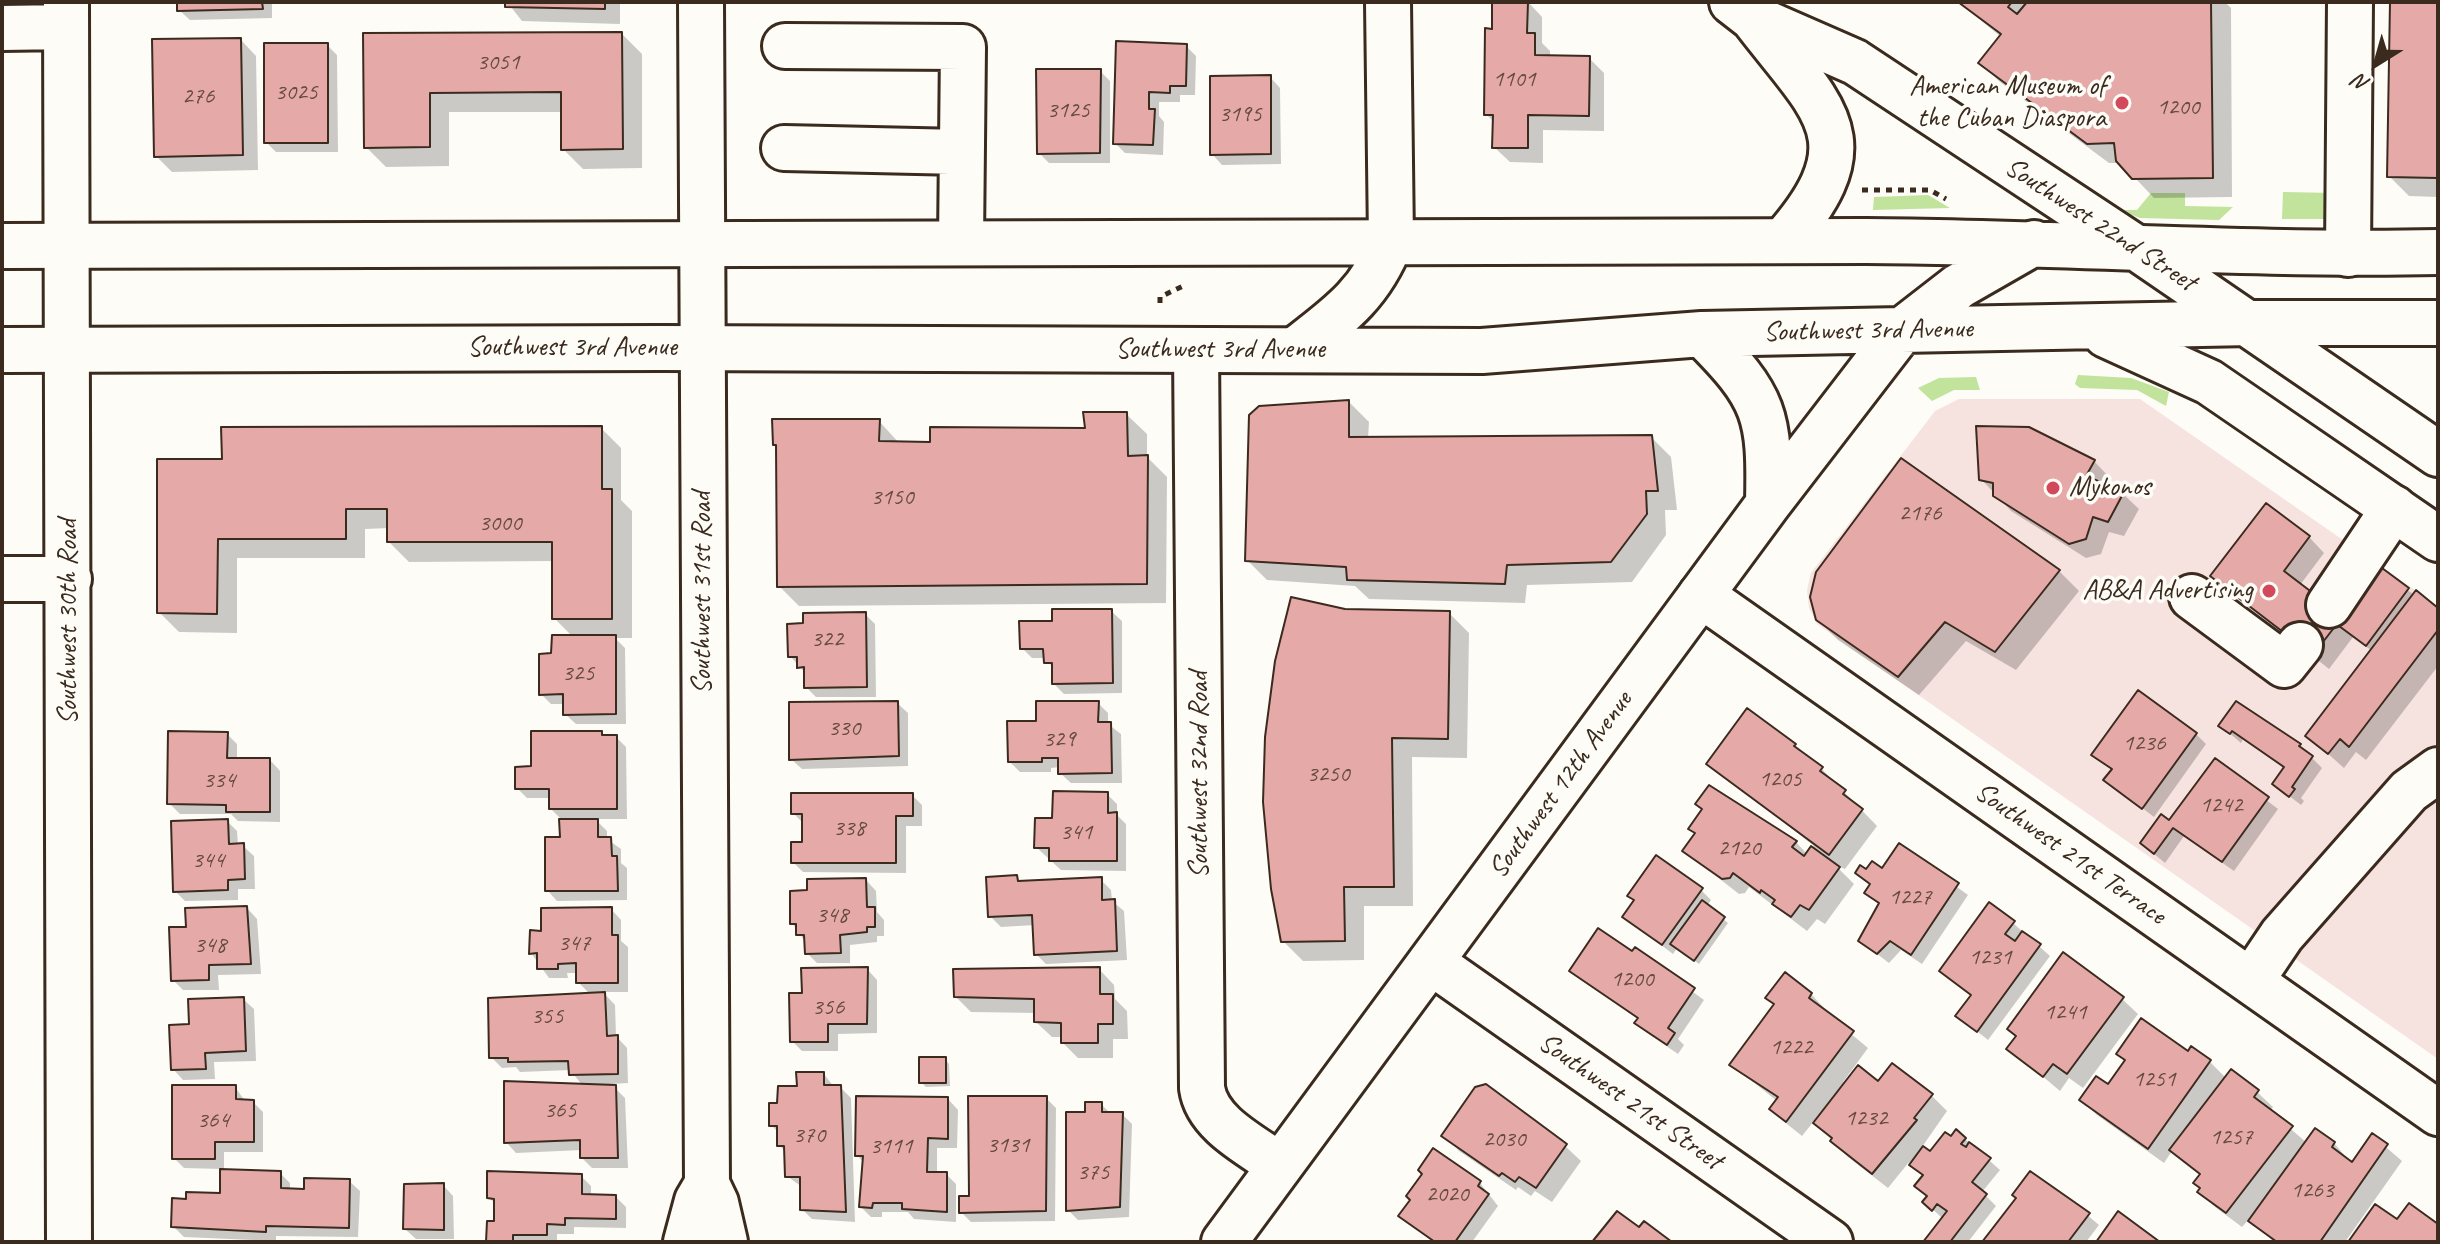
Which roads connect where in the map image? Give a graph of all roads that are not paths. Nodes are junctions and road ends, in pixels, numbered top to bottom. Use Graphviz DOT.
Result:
graph roads {
  1 [pos="701,2"];
  2 [pos="1388,2"];
  3 [pos="2350,2"];
  4 [pos="1741,9"];
  5 [pos="66,14"];
  6 [pos="2,28"];
  7 [pos="785,46"];
  8 [pos="784,148"];
  9 [pos="961,152"];
  10 [pos="1391,241"];
  11 [pos="1783,241"];
  12 [pos="961,242"];
  13 [pos="2036,242"];
  14 [pos="702,243"];
  15 [pos="2,246"];
  16 [pos="64,246"];
  17 [pos="2138,249"];
  18 [pos="2438,252"];
  19 [pos="2348,254"];
  20 [pos="2251,323"];
  21 [pos="2438,323"];
  22 [pos="2089,328"];
  23 [pos="1901,331"];
  24 [pos="1702,334"];
  25 [pos="702,349"];
  26 [pos="2,350"];
  27 [pos="66,350"];
  28 [pos="1196,350"];
  29 [pos="1295,350"];
  30 [pos="2438,454"];
  31 [pos="1768,504"];
  32 [pos="2394,508"];
  33 [pos="2438,539"];
  34 [pos="2,579"];
  35 [pos="69,579"];
  36 [pos="1701,595"];
  37 [pos="2192,597"];
  38 [pos="2329,605"];
  39 [pos="2300,645"];
  40 [pos="2438,770"];
  41 [pos="1431,962"];
  42 [pos="2251,981"];
  43 [pos="2438,1113"];
  44 [pos="1279,1165"];
  45 [pos="707,1184"];
  46 [pos="69,1242"];
  47 [pos="686,1242"];
  48 [pos="725,1242"];
  49 [pos="1224,1242"];
  50 [pos="1830,1242"];
  1 -- 14 [label="main road, Southwest 31st Road"];
  2 -- 10 [label="main road"];
  3 -- 19 [label="main road"];
  4 -- 11 [label="main road, Southwest 22nd Street"];
  4 -- 17 [label="main road, Southwest 22nd Street"];
  5 -- 6 [label="main road"];
  5 -- 16 [label="main road, Southwest 30th Road"];
  7 -- 9 [label="main road"];
  8 -- 9 [label="main road"];
  9 -- 12 [label="main road"];
  10 -- 11 [label="main road"];
  10 -- 12 [label="main road"];
  10 -- 29 [label="main road"];
  11 -- 13 [label="main road"];
  12 -- 14 [label="main road"];
  13 -- 17 [label="main road"];
  13 -- 23 [label="main road, Southwest 12th Avenue"];
  14 -- 16 [label="main road"];
  14 -- 25 [label="main road, Southwest 31st Road"];
  15 -- 16 [label="main road"];
  16 -- 27 [label="main road, Southwest 30th Road"];
  17 -- 19 [label="main road"];
  17 -- 20 [label="main road, Southwest 22nd Street"];
  18 -- 19 [label="main road"];
  20 -- 21 [label="main road, Southwest 3rd Avenue"];
  20 -- 22 [label="main road, Southwest 3rd Avenue"];
  20 -- 30 [label="main road, Southwest 22nd Street"];
  22 -- 23 [label="main road, Southwest 3rd Avenue"];
  22 -- 32 [label="main road"];
  23 -- 24 [label="main road, Southwest 3rd Avenue"];
  23 -- 31 [label="main road, Southwest 12th Avenue"];
  24 -- 29 [label="main road, Southwest 3rd Avenue"];
  24 -- 31 [label="main road"];
  25 -- 27 [label="main road, Southwest 3rd Avenue"];
  25 -- 28 [label="main road, Southwest 3rd Avenue"];
  25 -- 45 [label="main road, Southwest 31st Road"];
  26 -- 27 [label="main road, Southwest 3rd Avenue"];
  27 -- 35 [label="main road, Southwest 30th Road"];
  28 -- 29 [label="main road, Southwest 3rd Avenue"];
  28 -- 44 [label="main road, Southwest 32nd Road"];
  31 -- 36 [label="main road, Southwest 12th Avenue"];
  32 -- 33 [label="main road"];
  32 -- 38 [label="main road"];
  34 -- 35 [label="main road"];
  35 -- 46 [label="main road, Southwest 30th Road"];
  36 -- 41 [label="main road, Southwest 12th Avenue"];
  36 -- 42 [label="main road, Southwest 21st Terrace"];
  37 -- 39 [label="main road"];
  40 -- 42 [label="main road"];
  41 -- 44 [label="main road, Southwest 12th Avenue"];
  41 -- 50 [label="main road, Southwest 21st Street"];
  42 -- 43 [label="main road, Southwest 21st Terrace"];
  44 -- 49 [label="main road, Southwest 12th Avenue"];
  45 -- 47 [label="main road, Southwest 31st Road"];
  45 -- 48 [label="main road, Southwest 31st Road"];
}
